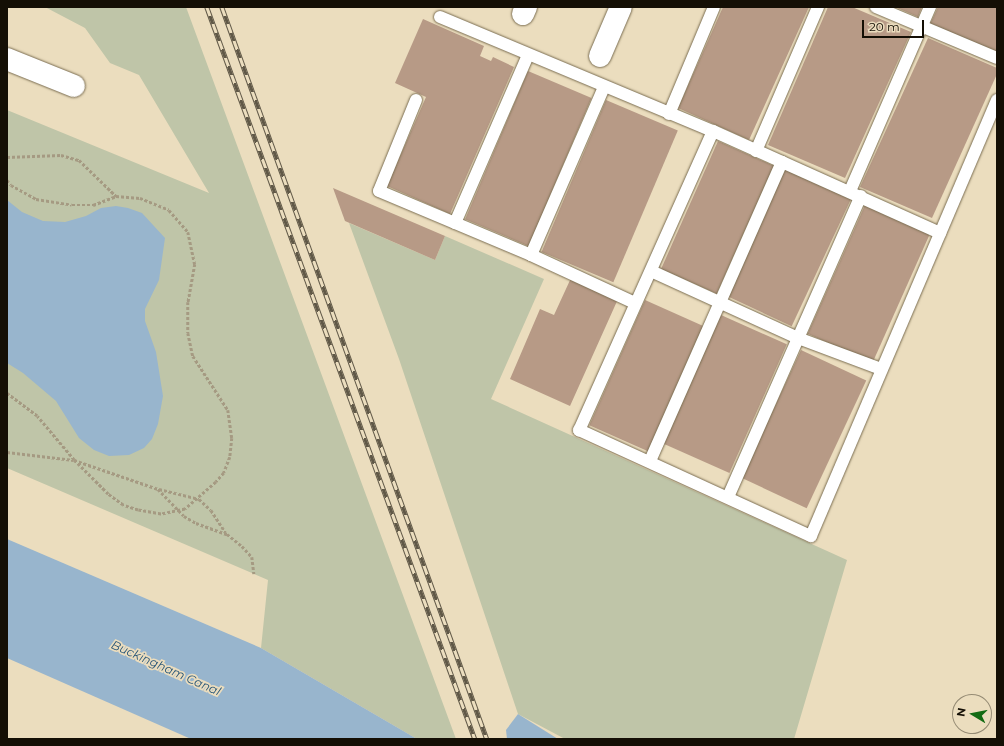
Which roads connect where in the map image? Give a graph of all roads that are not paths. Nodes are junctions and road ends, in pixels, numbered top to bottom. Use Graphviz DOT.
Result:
graph roads {
  1 [pos="621,7"];
  2 [pos="714,7"];
  3 [pos="818,7"];
  4 [pos="876,7"];
  5 [pos="930,7"];
  6 [pos="440,17"];
  7 [pos="921,27"];
  8 [pos="528,54"];
  9 [pos="600,56"];
  10 [pos="997,58"];
  11 [pos="7,59"];
  12 [pos="74,86"];
  13 [pos="604,87"];
  14 [pos="416,100"];
  15 [pos="997,100"];
  16 [pos="669,114"];
  17 [pos="713,131"];
  18 [pos="756,151"];
  19 [pos="782,162"];
  20 [pos="850,191"];
  21 [pos="861,196"];
  22 [pos="455,223"];
  23 [pos="940,233"];
  24 [pos="531,255"];
  25 [pos="651,270"];
  26 [pos="635,302"];
  27 [pos="720,303"];
  28 [pos="798,338"];
  29 [pos="881,369"];
  30 [pos="650,461"];
  31 [pos="728,497"];
  1 -- 9 [label="street"];
  2 -- 16 [label="lane"];
  3 -- 18 [label="lane"];
  4 -- 7 [label="lane"];
  5 -- 7 [label="lane"];
  6 -- 8 [label="lane"];
  7 -- 10 [label="lane"];
  7 -- 20 [label="lane"];
  8 -- 13 [label="lane"];
  8 -- 22 [label="lane"];
  11 -- 12 [label="street"];
  13 -- 16 [label="lane"];
  13 -- 24 [label="lane"];
  14 -- 22 [label="lane"];
  15 -- 23 [label="lane"];
  16 -- 17 [label="lane"];
  17 -- 18 [label="lane"];
  17 -- 25 [label="lane"];
  18 -- 19 [label="lane"];
  19 -- 20 [label="lane"];
  19 -- 27 [label="lane"];
  20 -- 21 [label="lane"];
  21 -- 23 [label="lane"];
  21 -- 28 [label="lane"];
  22 -- 24 [label="lane"];
  23 -- 29 [label="lane"];
  24 -- 26 [label="lane"];
  25 -- 26 [label="lane"];
  25 -- 27 [label="lane"];
  26 -- 30 [label="lane"];
  27 -- 28 [label="lane"];
  27 -- 30 [label="lane"];
  28 -- 29 [label="lane"];
  28 -- 31 [label="lane"];
  29 -- 31 [label="lane"];
  30 -- 31 [label="lane"];
}
